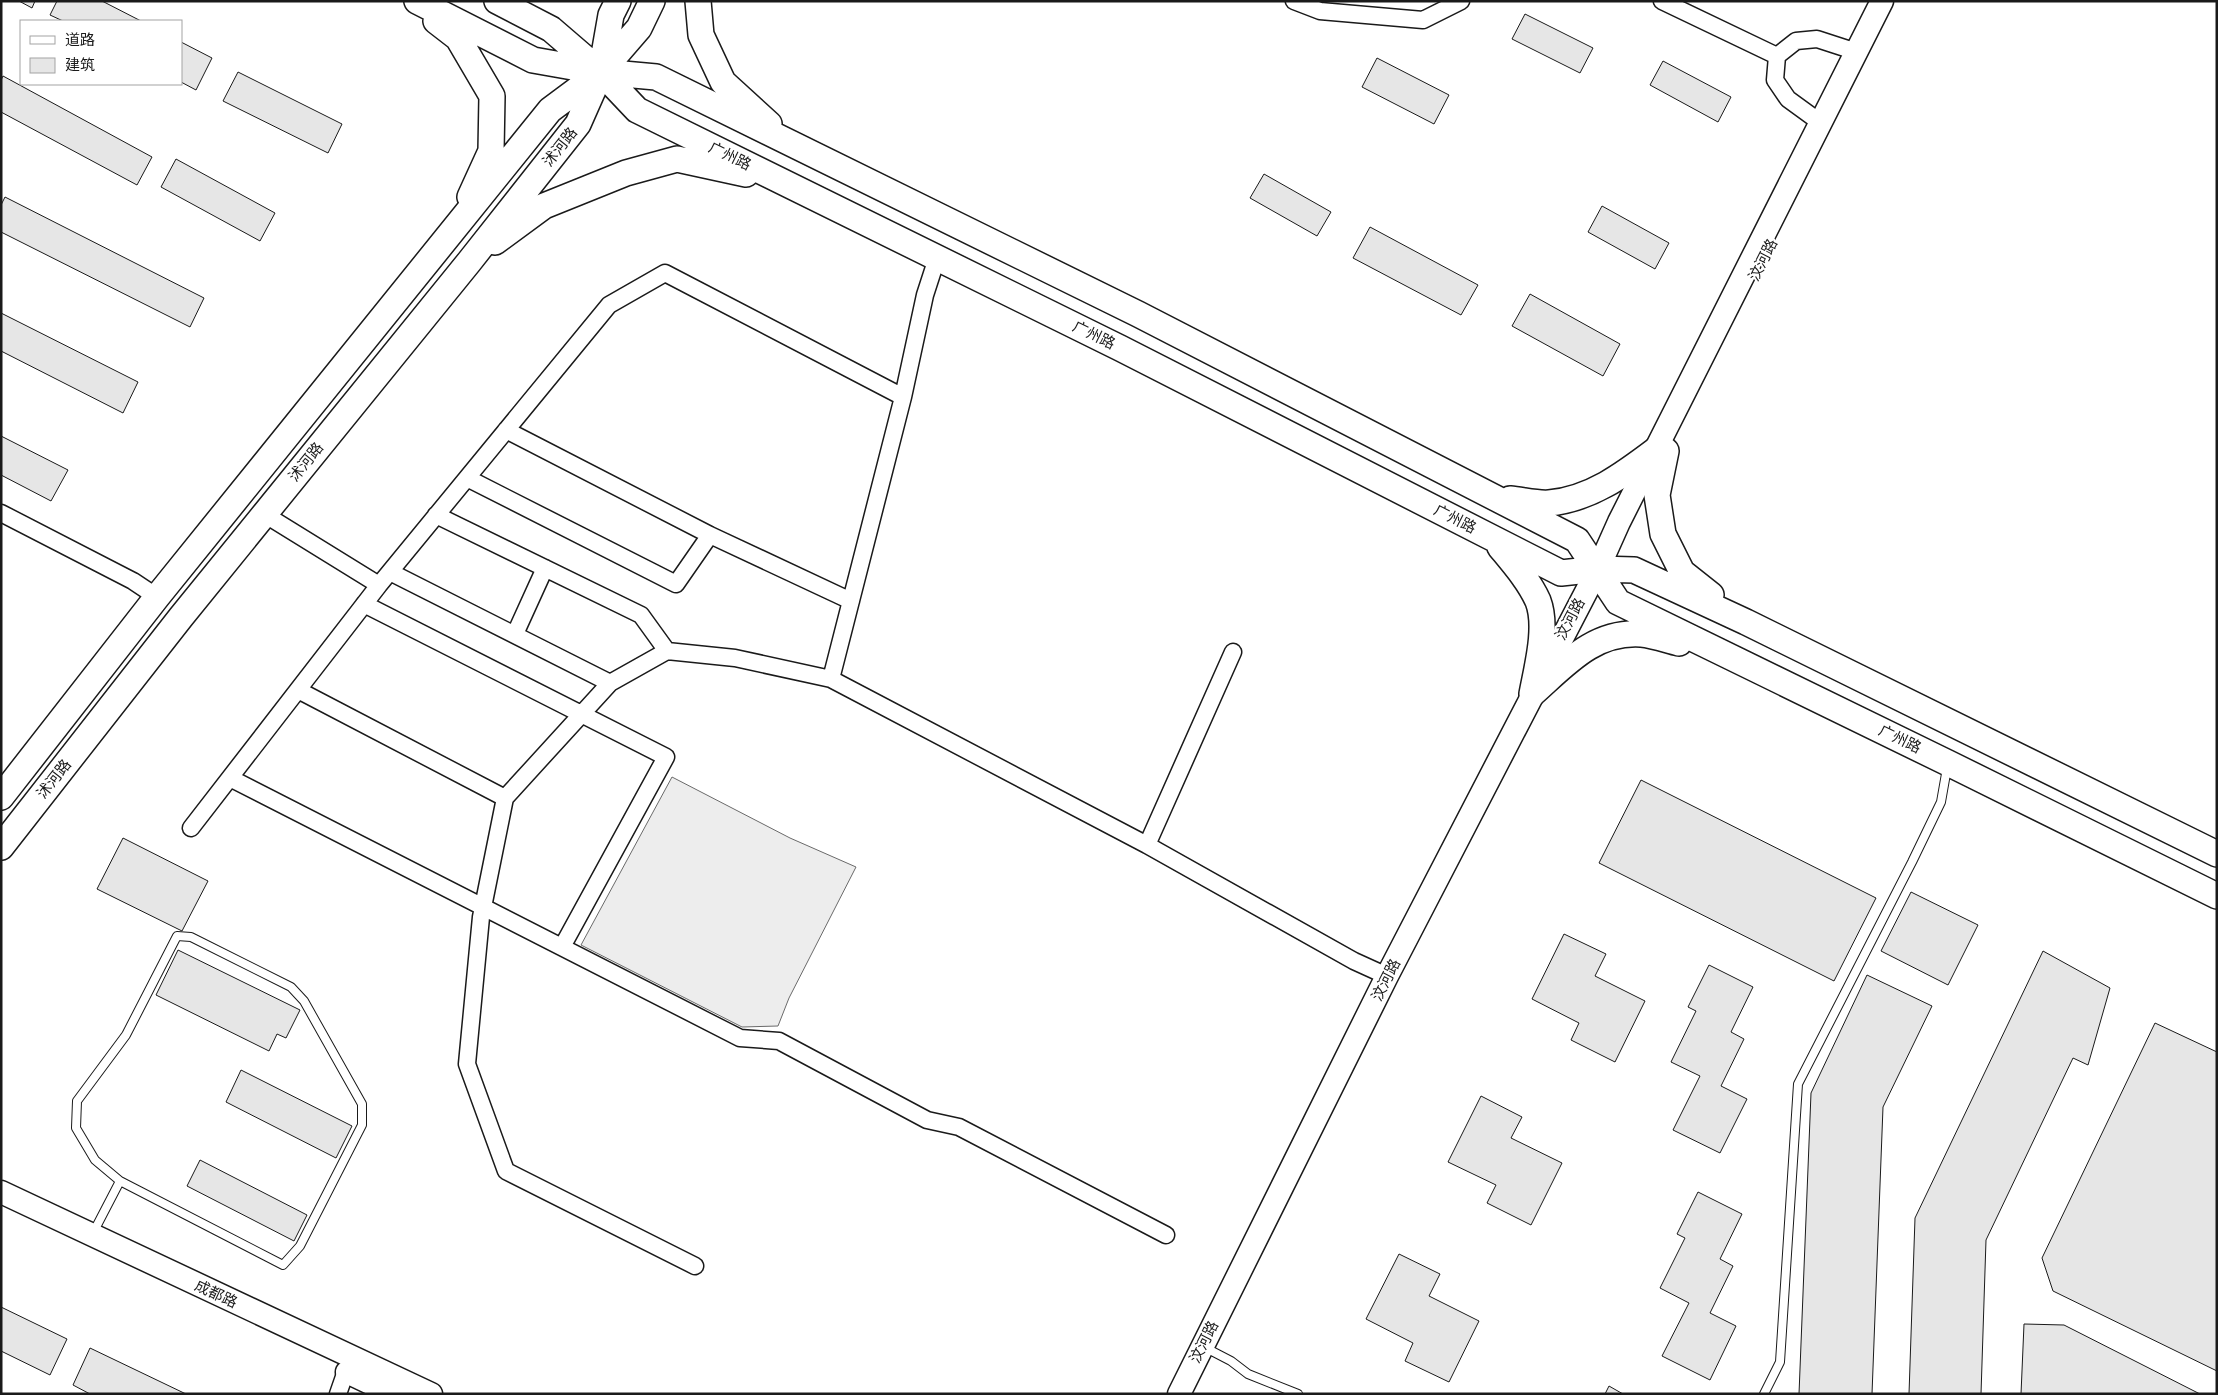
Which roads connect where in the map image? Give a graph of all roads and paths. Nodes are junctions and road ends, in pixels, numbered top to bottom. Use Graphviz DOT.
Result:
graph roads {
  1 [pos="411,1"];
  2 [pos="417,1"];
  3 [pos="497,1"];
  4 [pos="618,1"];
  5 [pos="652,1"];
  6 [pos="698,1"];
  7 [pos="1294,1"];
  8 [pos="1461,1"];
  9 [pos="1662,1"];
  10 [pos="1882,1"];
  11 [pos="1895,1"];
  12 [pos="1857,52"];
  13 [pos="1777,56"];
  14 [pos="601,72"];
  15 [pos="1821,123"];
  16 [pos="791,144"];
  17 [pos="780,181"];
  18 [pos="454,233"];
  19 [pos="938,258"];
  20 [pos="469,262"];
  21 [pos="903,397"];
  22 [pos="506,430"];
  23 [pos="1661,451"];
  24 [pos="467,478"];
  25 [pos="1494,497"];
  26 [pos="1,513"];
  27 [pos="264,514"];
  28 [pos="436,515"];
  29 [pos="710,535"];
  30 [pos="1492,538"];
  31 [pos="545,568"];
  32 [pos="1598,569"];
  33 [pos="390,572"];
  34 [pos="379,585"];
  35 [pos="157,597"];
  36 [pos="851,601"];
  37 [pos="364,604"];
  38 [pos="1746,622"];
  39 [pos="514,634"];
  40 [pos="667,651"];
  41 [pos="1233,652"];
  42 [pos="1724,654"];
  43 [pos="831,679"];
  44 [pos="610,683"];
  45 [pos="298,690"];
  46 [pos="1532,694"];
  47 [pos="581,714"];
  48 [pos="1948,763"];
  49 [pos="230,778"];
  50 [pos="1,797"];
  51 [pos="505,798"];
  52 [pos="191,828"];
  53 [pos="1147,846"];
  54 [pos="1,847"];
  55 [pos="2217,854"];
  56 [pos="2217,896"];
  57 [pos="483,907"];
  58 [pos="562,947"];
  59 [pos="1387,976"];
  60 [pos="120,1181"];
  61 [pos="1,1192"];
  62 [pos="1,1205"];
  63 [pos="1166,1235"];
  64 [pos="92,1236"];
  65 [pos="695,1266"];
  66 [pos="1202,1346"];
  67 [pos="346,1371"];
  68 [pos="338,1394"];
  69 [pos="393,1394"];
  70 [pos="431,1394"];
  71 [pos="1178,1394"];
  72 [pos="1298,1394"];
  73 [pos="1764,1394"];
  1 -- 18 [label="main road"];
  2 -- 14 [label="main road, 广州路"];
  3 -- 14 [label="main road, 广州路"];
  4 -- 14 [label="main road, 沭河路"];
  5 -- 14 [label="main road, 沭河路"];
  6 -- 16 [label="main road"];
  7 -- 8 [label="street"];
  9 -- 13 [label="street"];
  10 -- 12 [label="street, 汶河路"];
  11 -- 23 [label="street, 汶河路"];
  12 -- 13 [label="street"];
  12 -- 15 [label="street, 汶河路"];
  13 -- 15 [label="street"];
  14 -- 16 [label="main road, 广州路"];
  14 -- 17 [label="main road, 广州路"];
  14 -- 18 [label="main road, 沭河路"];
  14 -- 20 [label="main road, 沭河路"];
  15 -- 23 [label="street, 汶河路"];
  16 -- 25 [label="main road, 广州路"];
  17 -- 19 [label="main road, 广州路"];
  17 -- 20 [label="main road"];
  18 -- 35 [label="main road, 沭河路"];
  19 -- 21 [label="street"];
  19 -- 30 [label="main road, 广州路"];
  20 -- 27 [label="main road, 沭河路"];
  21 -- 22 [label="street"];
  21 -- 36 [label="street"];
  22 -- 24 [label="street"];
  22 -- 29 [label="street"];
  23 -- 25 [label="main road"];
  23 -- 32 [label="street, 汶河路"];
  23 -- 38 [label="main road"];
  24 -- 28 [label="street"];
  24 -- 29 [label="street"];
  25 -- 32 [label="main road, 广州路"];
  26 -- 35 [label="street"];
  27 -- 34 [label="street"];
  27 -- 54 [label="main road, 沭河路"];
  28 -- 31 [label="street"];
  28 -- 33 [label="street"];
  29 -- 36 [label="street"];
  30 -- 32 [label="main road, 广州路"];
  30 -- 46 [label="main road"];
  31 -- 39 [label="street"];
  31 -- 40 [label="street"];
  32 -- 38 [label="main road, 广州路"];
  32 -- 42 [label="main road, 广州路"];
  32 -- 46 [label="street, 汶河路"];
  33 -- 34 [label="street"];
  33 -- 39 [label="street"];
  34 -- 37 [label="street"];
  35 -- 50 [label="main road, 沭河路"];
  36 -- 43 [label="street"];
  37 -- 45 [label="street"];
  37 -- 47 [label="street"];
  38 -- 55 [label="main road, 广州路"];
  39 -- 44 [label="street"];
  40 -- 43 [label="street"];
  40 -- 44 [label="street"];
  41 -- 53 [label="street"];
  42 -- 46 [label="main road"];
  42 -- 48 [label="main road, 广州路"];
  43 -- 53 [label="street"];
  44 -- 47 [label="street"];
  45 -- 49 [label="street"];
  45 -- 51 [label="street"];
  46 -- 59 [label="street, 汶河路"];
  47 -- 51 [label="street"];
  47 -- 58 [label="street"];
  48 -- 56 [label="main road, 广州路"];
  48 -- 73 [label="lane"];
  49 -- 52 [label="street"];
  49 -- 57 [label="street"];
  51 -- 57 [label="street"];
  53 -- 59 [label="street"];
  57 -- 58 [label="street"];
  57 -- 65 [label="street"];
  58 -- 63 [label="street"];
  59 -- 66 [label="street, 汶河路"];
  60 -- 60 [label="lane"];
  60 -- 64 [label="lane"];
  61 -- 64 [label="street, 成都路"];
  62 -- 67 [label="street, 成都路"];
  64 -- 70 [label="street, 成都路"];
  66 -- 71 [label="street, 汶河路"];
  66 -- 72 [label="lane"];
  67 -- 68 [label="street"];
  67 -- 69 [label="street, 成都路"];
}
